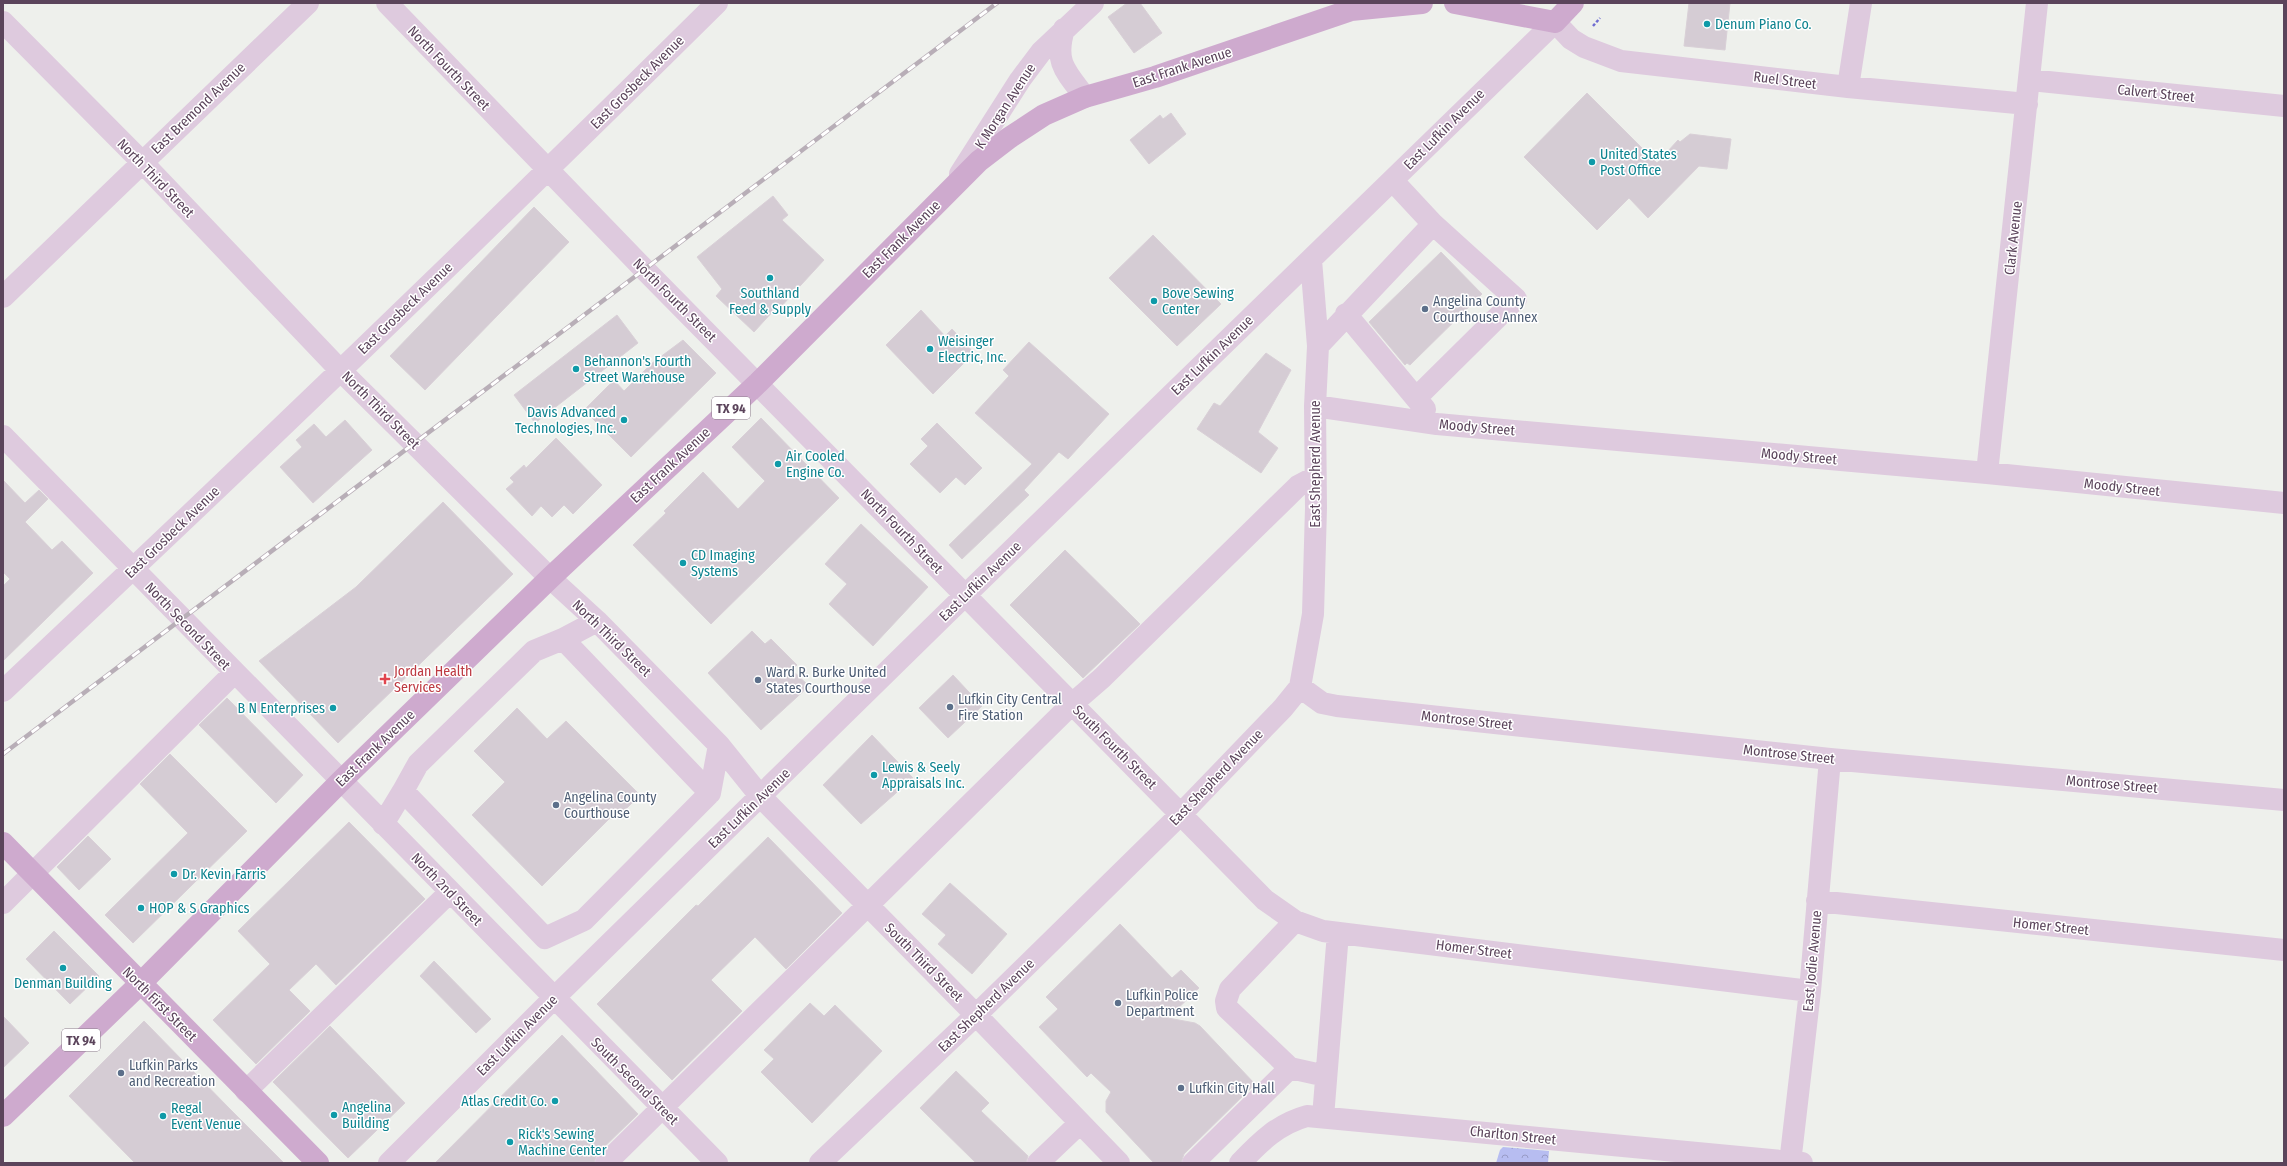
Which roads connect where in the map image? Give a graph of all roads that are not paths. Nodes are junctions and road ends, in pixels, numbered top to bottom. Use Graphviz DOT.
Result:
graph roads {
  1 [pos="308,3"];
  2 [pos="387,3"];
  3 [pos="717,3"];
  4 [pos="1093,3"];
  5 [pos="1422,3"];
  6 [pos="1455,3"];
  7 [pos="1574,3"];
  8 [pos="1861,3"];
  9 [pos="2037,3"];
  10 [pos="1358,6"];
  11 [pos="3,22"];
  12 [pos="1555,22"];
  13 [pos="1064,29"];
  14 [pos="2029,80"];
  15 [pos="1848,87"];
  16 [pos="1084,97"];
  17 [pos="2028,104"];
  18 [pos="2284,106"];
  19 [pos="142,162"];
  20 [pos="548,170"];
  21 [pos="1393,181"];
  22 [pos="951,188"];
  23 [pos="1433,224"];
  24 [pos="1311,260"];
  25 [pos="3,297"];
  26 [pos="1346,314"];
  27 [pos="1318,346"];
  28 [pos="340,370"];
  29 [pos="758,383"];
  30 [pos="1416,398"];
  31 [pos="1315,406"];
  32 [pos="1438,424"];
  33 [pos="3,436"];
  34 [pos="1987,473"];
  35 [pos="1316,477"];
  36 [pos="2284,503"];
  37 [pos="133,569"];
  38 [pos="550,578"];
  39 [pos="964,596"];
  40 [pos="597,621"];
  41 [pos="563,639"];
  42 [pos="234,673"];
  43 [pos="1300,687"];
  44 [pos="3,691"];
  45 [pos="1072,704"];
  46 [pos="719,745"];
  47 [pos="1830,759"];
  48 [pos="341,781"];
  49 [pos="403,791"];
  50 [pos="710,793"];
  51 [pos="761,797"];
  52 [pos="2284,800"];
  53 [pos="1181,814"];
  54 [pos="383,824"];
  55 [pos="3,843"];
  56 [pos="33,873"];
  57 [pos="450,892"];
  58 [pos="1817,901"];
  59 [pos="3,902"];
  60 [pos="867,904"];
  61 [pos="1295,921"];
  62 [pos="1338,933"];
  63 [pos="545,938"];
  64 [pos="2284,950"];
  65 [pos="511,954"];
  66 [pos="140,984"];
  67 [pos="1810,991"];
  68 [pos="554,998"];
  69 [pos="976,1015"];
  70 [pos="1290,1068"];
  71 [pos="1326,1076"];
  72 [pos="246,1091"];
  73 [pos="662,1108"];
  74 [pos="3,1116"];
  75 [pos="1323,1118"];
  76 [pos="1080,1123"];
  77 [pos="318,1163"];
  78 [pos="389,1163"];
  79 [pos="606,1163"];
  80 [pos="717,1163"];
  81 [pos="820,1163"];
  82 [pos="1038,1163"];
  83 [pos="1119,1163"];
  84 [pos="1193,1163"];
  85 [pos="1240,1163"];
  86 [pos="1794,1163"];
  1 -- 19 [label="street, East Bremond Avenue"];
  2 -- 20 [label="street, North Fourth Street"];
  3 -- 20 [label="street, East Grosbeck Avenue"];
  4 -- 13 [label="street, K Morgan Avenue"];
  5 -- 10 [label="main road, East Frank Avenue / TX 94"];
  6 -- 12 [label="main road"];
  7 -- 12 [label="main road, East Lufkin Avenue"];
  8 -- 15 [label="street"];
  9 -- 14 [label="street, Clark Avenue"];
  10 -- 16 [label="main road, East Frank Avenue / TX 94"];
  11 -- 19 [label="street, North Third Street"];
  12 -- 15 [label="street, Ruel Street"];
  12 -- 21 [label="street, East Lufkin Avenue"];
  13 -- 16 [label="street"];
  13 -- 22 [label="street, K Morgan Avenue"];
  14 -- 17 [label="street, Clark Avenue"];
  14 -- 18 [label="street, Calvert Street"];
  15 -- 17 [label="street, Ruel Street"];
  16 -- 22 [label="main road, East Frank Avenue / TX 94"];
  17 -- 34 [label="street, Clark Avenue"];
  19 -- 25 [label="street, East Bremond Avenue"];
  19 -- 28 [label="street, North Third Street"];
  20 -- 28 [label="street, East Grosbeck Avenue"];
  20 -- 29 [label="street, North Fourth Street"];
  21 -- 23 [label="street"];
  21 -- 24 [label="street, East Lufkin Avenue"];
  22 -- 29 [label="main road, East Frank Avenue / TX 94"];
  23 -- 26 [label="street"];
  23 -- 30 [label="street"];
  24 -- 27 [label="street, East Shepherd Avenue"];
  24 -- 39 [label="street, East Lufkin Avenue"];
  26 -- 27 [label="street"];
  26 -- 30 [label="street"];
  27 -- 31 [label="street, East Shepherd Avenue"];
  28 -- 37 [label="street, East Grosbeck Avenue"];
  28 -- 38 [label="street, North Third Street"];
  29 -- 38 [label="main road, East Frank Avenue / TX 94"];
  29 -- 39 [label="street, North Fourth Street"];
  30 -- 32 [label="street"];
  31 -- 32 [label="street, Moody Street"];
  31 -- 35 [label="street, East Shepherd Avenue"];
  32 -- 34 [label="street, Moody Street"];
  33 -- 37 [label="street, North Second Street"];
  34 -- 36 [label="street, Moody Street"];
  35 -- 43 [label="street, East Shepherd Avenue"];
  35 -- 45 [label="street"];
  37 -- 42 [label="street, North Second Street"];
  37 -- 44 [label="street, East Grosbeck Avenue"];
  38 -- 40 [label="street, North Third Street"];
  38 -- 48 [label="main road, East Frank Avenue / TX 94"];
  39 -- 45 [label="street, South Fourth Street"];
  39 -- 51 [label="street, East Lufkin Avenue"];
  40 -- 41 [label="street"];
  40 -- 46 [label="street, North Third Street"];
  41 -- 49 [label="street"];
  41 -- 50 [label="street"];
  42 -- 48 [label="street, North Second Street"];
  42 -- 56 [label="street"];
  43 -- 47 [label="street, Montrose Street"];
  43 -- 53 [label="street, East Shepherd Avenue"];
  45 -- 53 [label="street, South Fourth Street"];
  45 -- 60 [label="street"];
  46 -- 50 [label="street"];
  46 -- 51 [label="street, North Third Street"];
  47 -- 52 [label="street, Montrose Street"];
  47 -- 58 [label="street, East Jodie Avenue"];
  48 -- 54 [label="street, North 2nd Street"];
  48 -- 66 [label="main road, East Frank Avenue / TX 94"];
  49 -- 54 [label="street"];
  49 -- 63 [label="street"];
  50 -- 63 [label="street"];
  51 -- 60 [label="street, South Third Street"];
  51 -- 68 [label="street, East Lufkin Avenue"];
  53 -- 61 [label="street, Homer Street"];
  53 -- 69 [label="street, East Shepherd Avenue"];
  54 -- 57 [label="street, North 2nd Street"];
  55 -- 56 [label="main road, North First Street"];
  56 -- 59 [label="street"];
  56 -- 66 [label="main road, North First Street"];
  57 -- 65 [label="street, North 2nd Street"];
  57 -- 72 [label="street"];
  58 -- 64 [label="street, Homer Street"];
  58 -- 67 [label="street, East Jodie Avenue"];
  60 -- 69 [label="street, South Third Street"];
  60 -- 73 [label="street"];
  61 -- 62 [label="street, Homer Street"];
  61 -- 70 [label="street"];
  62 -- 67 [label="street, Homer Street"];
  62 -- 71 [label="street"];
  63 -- 65 [label="street"];
  65 -- 68 [label="street, North 2nd Street"];
  66 -- 72 [label="main road, North First Street"];
  66 -- 74 [label="main road, TX 94"];
  67 -- 86 [label="street, East Jodie Avenue"];
  68 -- 73 [label="street, South Second Street"];
  68 -- 78 [label="street, East Lufkin Avenue"];
  69 -- 76 [label="street, South Third Street"];
  69 -- 81 [label="street, East Shepherd Avenue"];
  70 -- 71 [label="street"];
  70 -- 84 [label="street"];
  71 -- 75 [label="street"];
  72 -- 77 [label="main road, North First Street"];
  73 -- 79 [label="street"];
  73 -- 80 [label="street, South Second Street"];
  75 -- 85 [label="street, Charlton Street"];
  75 -- 86 [label="street, Charlton Street"];
  76 -- 82 [label="street"];
  76 -- 83 [label="street, South Third Street"];
}
